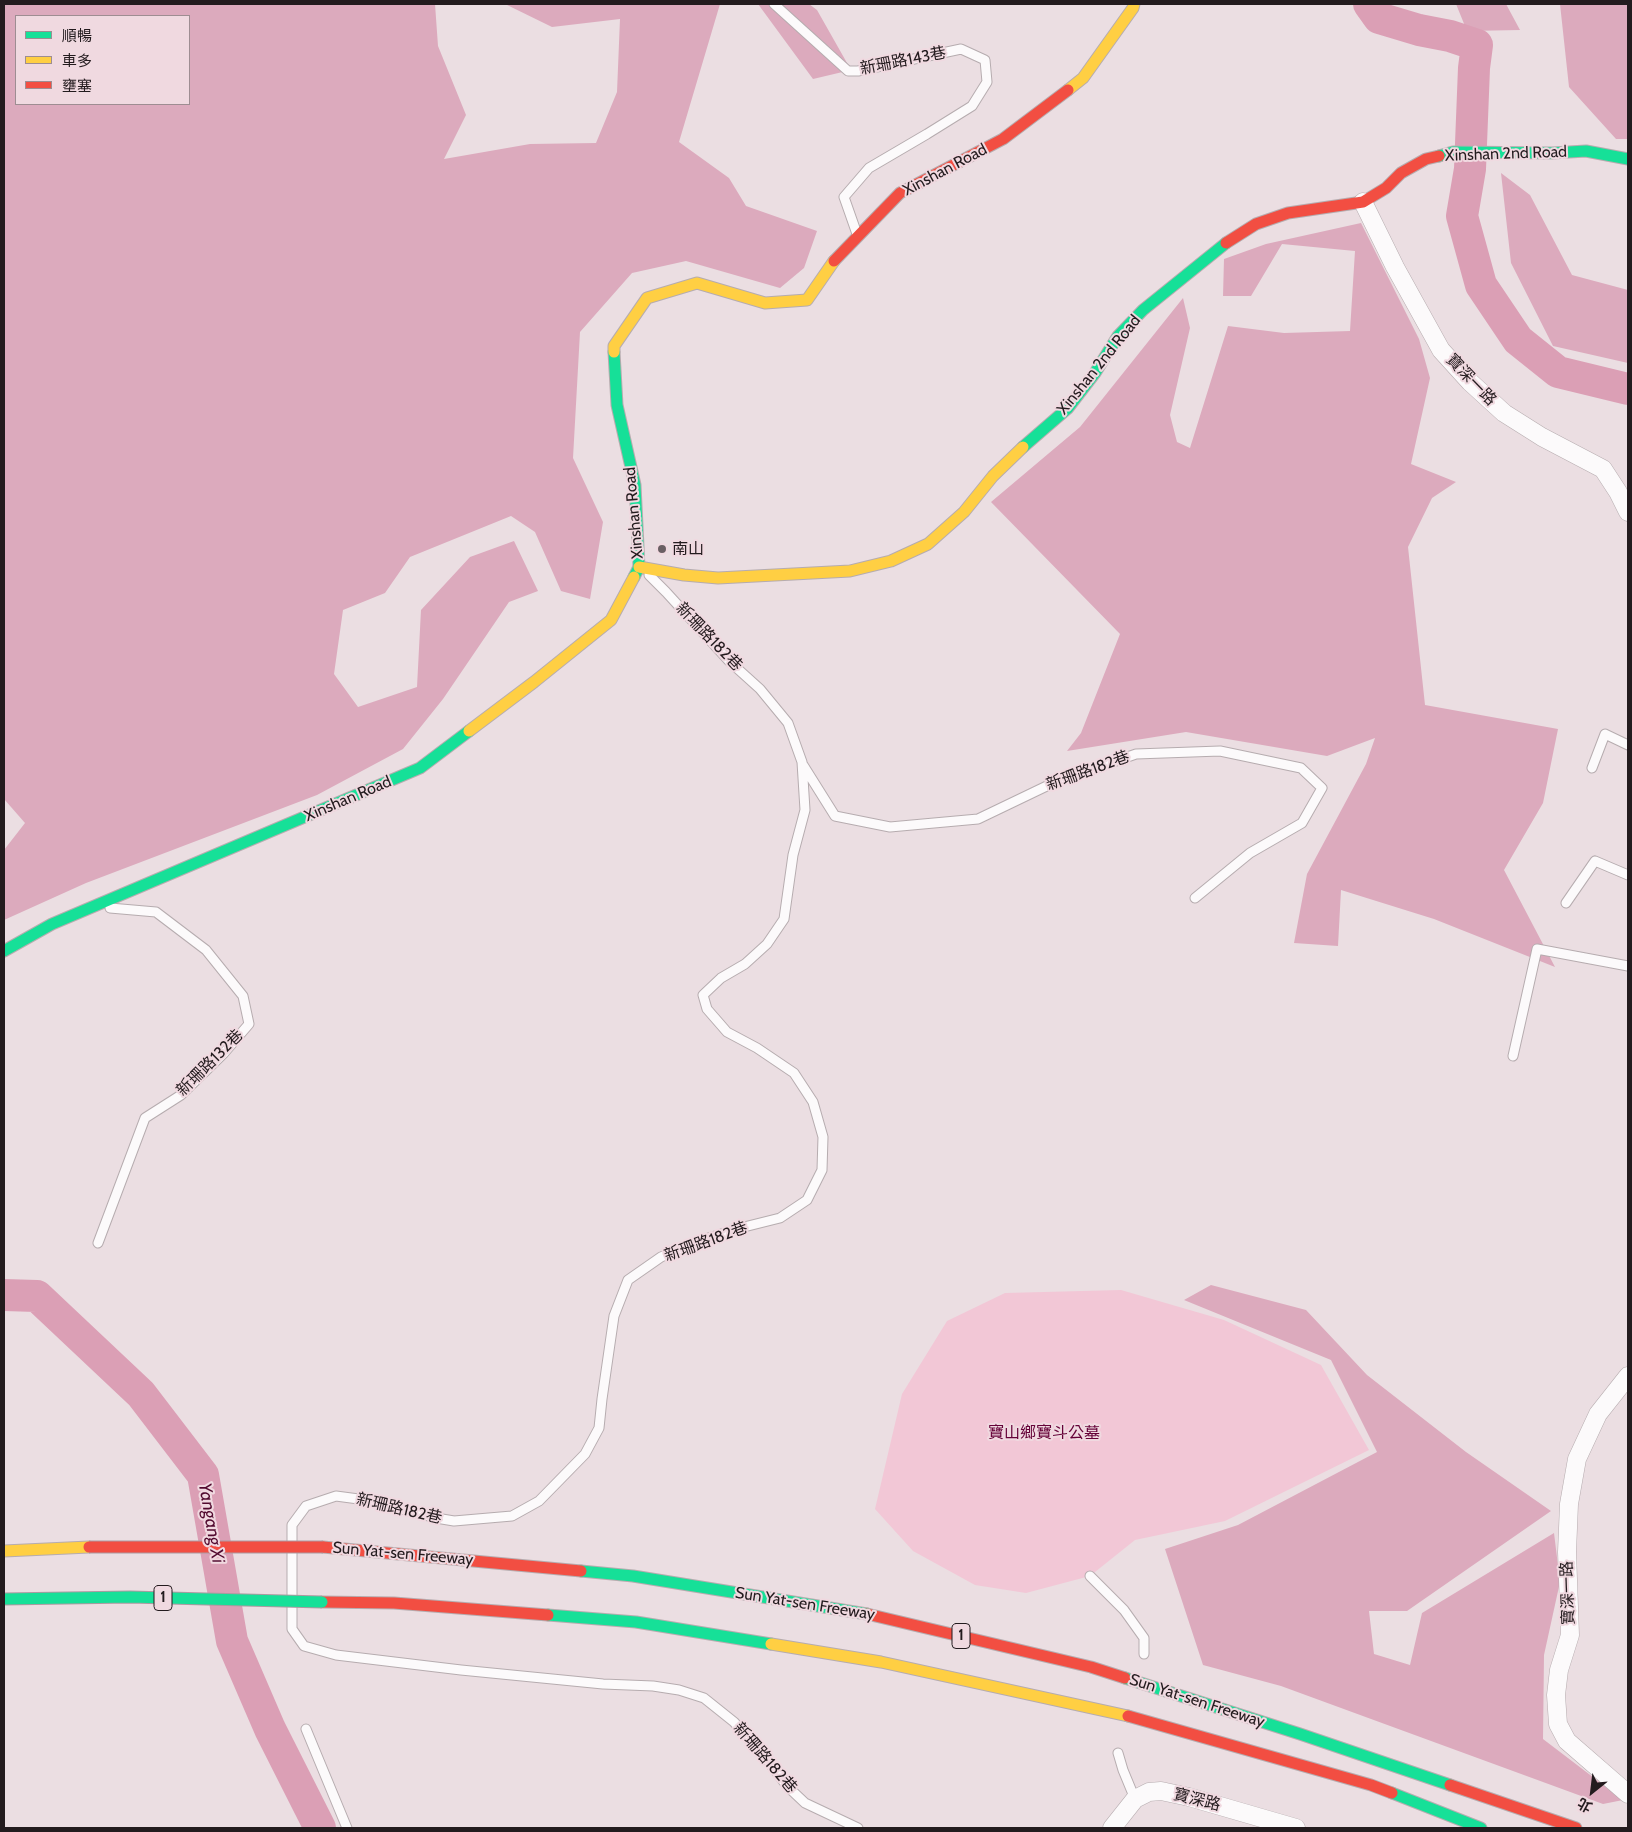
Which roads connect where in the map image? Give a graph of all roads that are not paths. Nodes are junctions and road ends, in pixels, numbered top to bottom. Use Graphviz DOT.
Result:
graph roads {
  1 [pos="774,4"];
  2 [pos="1134,4"];
  3 [pos="1628,159"];
  4 [pos="1363,202"];
  5 [pos="857,237"];
  6 [pos="1628,512"];
  7 [pos="640,567"];
  8 [pos="1628,744"];
  9 [pos="802,762"];
  10 [pos="1592,768"];
  11 [pos="1628,875"];
  12 [pos="1195,898"];
  13 [pos="1566,903"];
  14 [pos="27,938"];
  15 [pos="4,951"];
  16 [pos="1628,966"];
  17 [pos="1513,1056"];
  18 [pos="98,1244"];
  19 [pos="1628,1376"];
  20 [pos="4,1551"];
  21 [pos="1090,1576"];
  22 [pos="4,1598"];
  23 [pos="1144,1654"];
  24 [pos="306,1729"];
  25 [pos="1118,1753"];
  26 [pos="1628,1794"];
  27 [pos="1135,1799"];
  28 [pos="347,1828"];
  29 [pos="858,1828"];
  30 [pos="1112,1828"];
  31 [pos="1296,1828"];
  32 [pos="1481,1828"];
  33 [pos="1576,1828"];
  1 -- 5 [label="lane, 新珊路143巷"];
  2 -- 5 [label="main road, Xinshan Road"];
  3 -- 4 [label="main road, Xinshan 2nd Road"];
  4 -- 6 [label="street, 寶深一路"];
  4 -- 7 [label="main road, Xinshan 2nd Road"];
  5 -- 7 [label="main road, Xinshan Road"];
  7 -- 9 [label="lane, 新珊路182巷"];
  7 -- 14 [label="main road, Xinshan Road"];
  8 -- 10 [label="lane"];
  9 -- 12 [label="lane, 新珊路182巷"];
  9 -- 29 [label="lane, 新珊路182巷"];
  11 -- 13 [label="lane"];
  14 -- 15 [label="main road, Xinshan Road"];
  14 -- 18 [label="lane, 新珊路132巷"];
  16 -- 17 [label="lane"];
  19 -- 26 [label="street, 寶深一路"];
  20 -- 33 [label="main road, Sun Yat-sen Freeway / 1, bridge"];
  21 -- 23 [label="lane"];
  22 -- 32 [label="main road, Sun Yat-sen Freeway / 1, bridge"];
  24 -- 28 [label="lane"];
  25 -- 27 [label="lane"];
  27 -- 30 [label="street"];
  27 -- 31 [label="street, 寶深路"];
}
